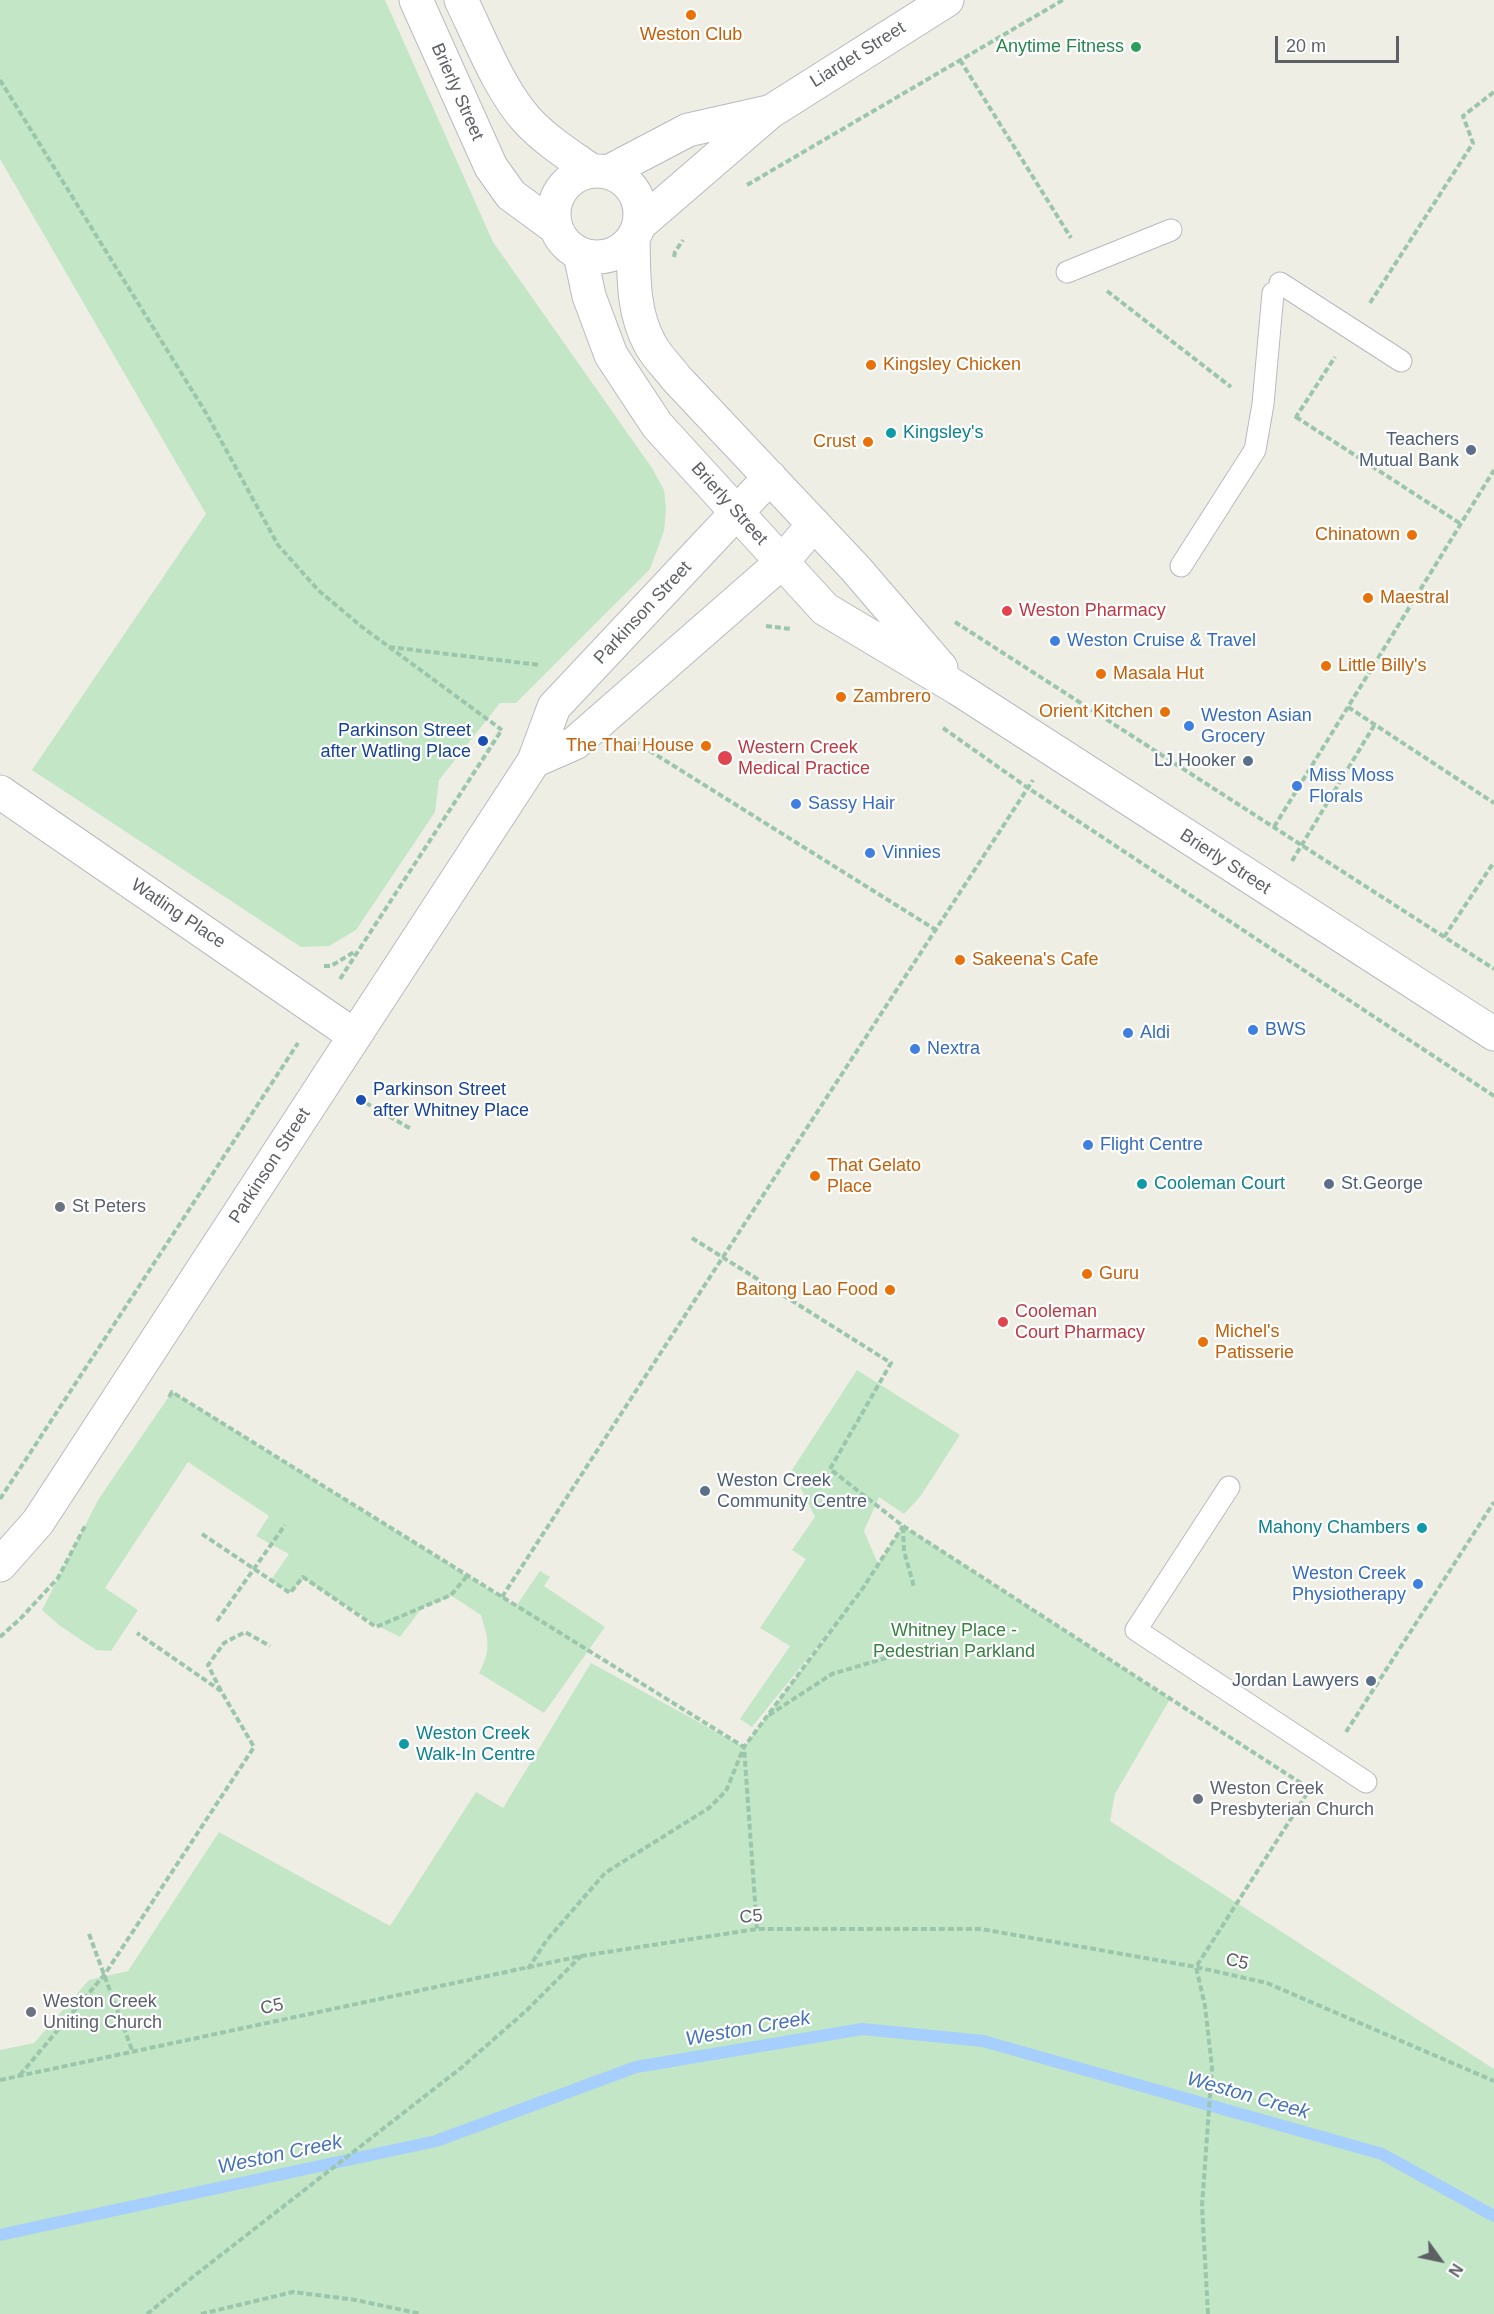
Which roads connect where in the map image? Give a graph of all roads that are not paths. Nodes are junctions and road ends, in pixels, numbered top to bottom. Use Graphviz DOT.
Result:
graph roads {
  1 [pos="416,0"];
  2 [pos="461,0"];
  3 [pos="947,0"];
  4 [pos="770,112"];
  5 [pos="600,171"];
  6 [pos="556,228"];
  7 [pos="1171,230"];
  8 [pos="636,231"];
  9 [pos="579,254"];
  10 [pos="1067,272"];
  11 [pos="1401,361"];
  12 [pos="770,477"];
  13 [pos="737,513"];
  14 [pos="814,524"];
  15 [pos="782,562"];
  16 [pos="1181,566"];
  17 [pos="957,688"];
  18 [pos="534,761"];
  19 [pos="0,792"];
  20 [pos="1494,1034"];
  21 [pos="355,1036"];
  22 [pos="1230,1487"];
  23 [pos="0,1565"];
  24 [pos="1366,1782"];
  1 -- 6 [label="street, Brierly Street"];
  2 -- 5 [label="street"];
  3 -- 4 [label="street, Liardet Street"];
  4 -- 5 [label="street, Liardet Street"];
  4 -- 8 [label="street, Liardet Street"];
  5 -- 6 [label="street"];
  5 -- 8 [label="street"];
  6 -- 9 [label="street"];
  7 -- 10 [label="lane"];
  8 -- 9 [label="street"];
  8 -- 12 [label="street, Brierly Street"];
  9 -- 13 [label="street, Brierly Street"];
  11 -- 16 [label="lane"];
  12 -- 13 [label="street, Parkinson Street"];
  12 -- 14 [label="street, Brierly Street"];
  13 -- 15 [label="street, Brierly Street"];
  13 -- 18 [label="street, Parkinson Street"];
  14 -- 15 [label="street"];
  14 -- 17 [label="street, Brierly Street"];
  15 -- 17 [label="street, Brierly Street"];
  15 -- 18 [label="street"];
  17 -- 20 [label="street, Brierly Street"];
  18 -- 21 [label="street, Parkinson Street"];
  19 -- 21 [label="street, Watling Place"];
  21 -- 23 [label="street, Parkinson Street"];
  22 -- 24 [label="lane"];
}
